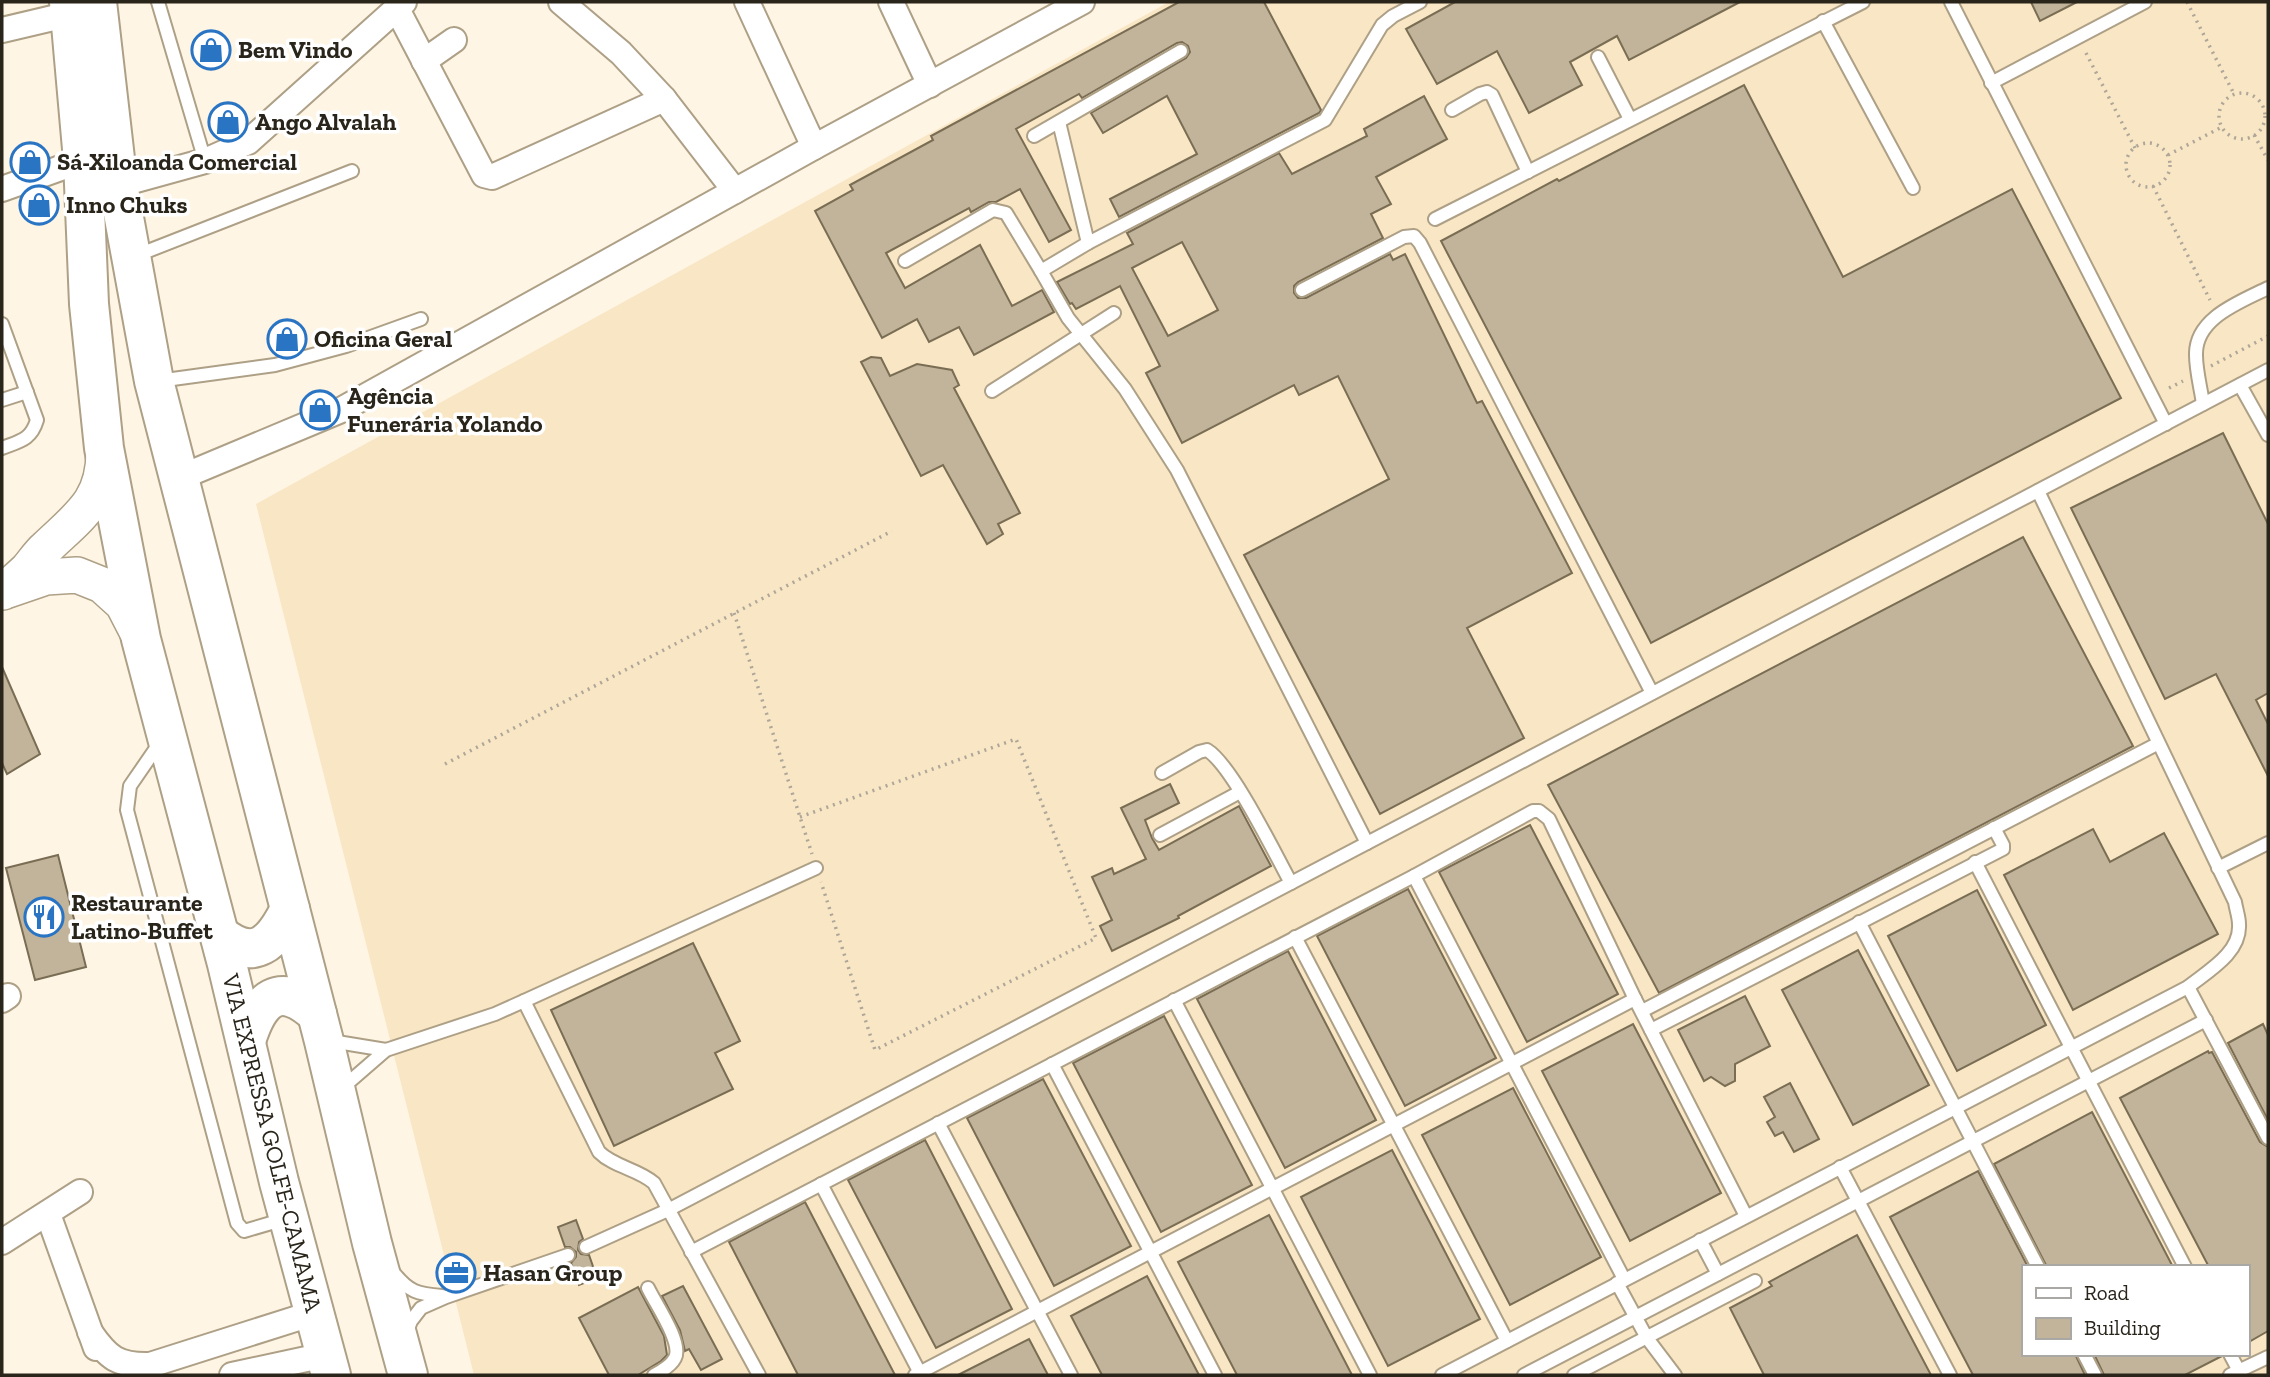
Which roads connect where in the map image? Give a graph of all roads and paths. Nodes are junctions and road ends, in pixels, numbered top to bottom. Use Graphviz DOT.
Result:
graph roads {
  1 [pos="158,2"];
  2 [pos="561,2"];
  3 [pos="747,2"];
  4 [pos="891,2"];
  5 [pos="1080,2"];
  6 [pos="1420,2"];
  7 [pos="1863,2"];
  8 [pos="1951,2"];
  9 [pos="2145,2"];
  10 [pos="2187,2"];
  11 [pos="401,5"];
  12 [pos="79,6"];
  13 [pos="1823,21"];
  14 [pos="2,30"];
  15 [pos="454,40"];
  16 [pos="1181,51"];
  17 [pos="2086,52"];
  18 [pos="1598,57"];
  19 [pos="424,61"];
  20 [pos="1991,83"];
  21 [pos="930,85"];
  22 [pos="2235,94"];
  23 [pos="664,99"];
  24 [pos="2266,105"];
  25 [pos="1452,110"];
  26 [pos="1630,120"];
  27 [pos="1059,122"];
  28 [pos="2222,127"];
  29 [pos="2254,135"];
  30 [pos="1034,136"];
  31 [pos="814,147"];
  32 [pos="2135,148"];
  33 [pos="2168,155"];
  34 [pos="83,160"];
  35 [pos="2268,160"];
  36 [pos="205,161"];
  37 [pos="352,171"];
  38 [pos="1528,172"];
  39 [pos="118,185"];
  40 [pos="2153,186"];
  41 [pos="1913,188"];
  42 [pos="2,189"];
  43 [pos="735,191"];
  44 [pos="1435,219"];
  45 [pos="1088,243"];
  46 [pos="132,258"];
  47 [pos="905,261"];
  48 [pos="1041,271"];
  49 [pos="2268,288"];
  50 [pos="1302,290"];
  51 [pos="2216,311"];
  52 [pos="1114,313"];
  53 [pos="421,318"];
  54 [pos="2,324"];
  55 [pos="1081,334"];
  56 [pos="2268,336"];
  57 [pos="7,353"];
  58 [pos="2268,370"];
  59 [pos="2202,371"];
  60 [pos="2191,376"];
  61 [pos="154,381"];
  62 [pos="2240,385"];
  63 [pos="2169,388"];
  64 [pos="992,391"];
  65 [pos="27,392"];
  66 [pos="2,400"];
  67 [pos="2203,404"];
  68 [pos="2166,424"];
  69 [pos="2268,435"];
  70 [pos="104,447"];
  71 [pos="2,448"];
  72 [pos="179,478"];
  73 [pos="2038,491"];
  74 [pos="892,531"];
  75 [pos="2,592"];
  76 [pos="734,613"];
  77 [pos="141,639"];
  78 [pos="1652,693"];
  79 [pos="166,733"];
  80 [pos="2157,744"];
  81 [pos="445,764"];
  82 [pos="1162,773"];
  83 [pos="1240,792"];
  84 [pos="800,817"];
  85 [pos="1994,828"];
  86 [pos="1160,835"];
  87 [pos="1367,843"];
  88 [pos="2268,844"];
  89 [pos="1975,862"];
  90 [pos="816,868"];
  91 [pos="2218,868"];
  92 [pos="1414,876"];
  93 [pos="1291,883"];
  94 [pos="290,909"];
  95 [pos="1859,922"];
  96 [pos="220,935"];
  97 [pos="1295,937"];
  98 [pos="2188,987"];
  99 [pos="1635,999"];
  100 [pos="1174,1000"];
  101 [pos="524,1001"];
  102 [pos="1642,1011"];
  103 [pos="2206,1020"];
  104 [pos="321,1027"];
  105 [pos="1651,1030"];
  106 [pos="246,1041"];
  107 [pos="2071,1048"];
  108 [pos="386,1050"];
  109 [pos="1512,1063"];
  110 [pos="1052,1064"];
  111 [pos="2089,1082"];
  112 [pos="336,1094"];
  113 [pos="1955,1108"];
  114 [pos="938,1123"];
  115 [pos="1394,1125"];
  116 [pos="2268,1138"];
  117 [pos="1973,1141"];
  118 [pos="1840,1167"];
  119 [pos="821,1184"];
  120 [pos="1272,1189"];
  121 [pos="80,1192"];
  122 [pos="1858,1201"];
  123 [pos="668,1210"];
  124 [pos="48,1214"];
  125 [pos="1746,1216"];
  126 [pos="289,1218"];
  127 [pos="1700,1240"];
  128 [pos="2,1242"];
  129 [pos="372,1243"];
  130 [pos="586,1247"];
  131 [pos="691,1252"];
  132 [pos="1151,1252"];
  133 [pos="568,1255"];
  134 [pos="2037,1265"];
  135 [pos="2184,1265"];
  136 [pos="1718,1274"];
  137 [pos="1621,1281"];
  138 [pos="1755,1281"];
  139 [pos="648,1288"];
  140 [pos="446,1297"];
  141 [pos="1038,1311"];
  142 [pos="314,1313"];
  143 [pos="1635,1317"];
  144 [pos="90,1332"];
  145 [pos="1647,1338"];
  146 [pos="1507,1341"];
  147 [pos="2085,1356"];
  148 [pos="2268,1357"];
  149 [pos="328,1365"];
  150 [pos="406,1369"];
  151 [pos="2234,1373"];
  152 [pos="106,1375"];
  153 [pos="232,1375"];
  154 [pos="654,1375"];
  155 [pos="759,1375"];
  156 [pos="918,1375"];
  157 [pos="1072,1375"];
  158 [pos="1215,1375"];
  159 [pos="1370,1375"];
  160 [pos="1443,1375"];
  161 [pos="1524,1375"];
  162 [pos="1574,1375"];
  163 [pos="1675,1375"];
  164 [pos="1950,1375"];
  165 [pos="2095,1375"];
  1 -- 36 [label="lane"];
  2 -- 23 [label="street"];
  3 -- 31 [label="street"];
  4 -- 21 [label="street"];
  5 -- 21 [label="street"];
  6 -- 45 [label="lane"];
  7 -- 13 [label="lane"];
  8 -- 20 [label="lane"];
  9 -- 20 [label="lane"];
  10 -- 22 [label="path"];
  11 -- 19 [label="street"];
  11 -- 36 [label="street"];
  12 -- 14 [label="street"];
  12 -- 34 [label="highway, VIA EXPRESSA GOLFE-CAMAMA"];
  12 -- 39 [label="highway"];
  13 -- 26 [label="lane"];
  13 -- 41 [label="lane"];
  15 -- 19 [label="street"];
  16 -- 27 [label="lane"];
  17 -- 32 [label="path"];
  18 -- 26 [label="lane"];
  19 -- 23 [label="street"];
  20 -- 68 [label="lane"];
  21 -- 31 [label="street"];
  22 -- 24 [label="path"];
  22 -- 28 [label="path"];
  23 -- 43 [label="street"];
  24 -- 29 [label="path"];
  25 -- 38 [label="lane"];
  26 -- 38 [label="lane"];
  27 -- 30 [label="lane"];
  27 -- 45 [label="lane"];
  28 -- 29 [label="path"];
  28 -- 33 [label="path"];
  29 -- 35 [label="path"];
  31 -- 43 [label="street"];
  32 -- 33 [label="path"];
  32 -- 40 [label="path"];
  33 -- 40 [label="path"];
  34 -- 42 [label="street"];
  34 -- 70 [label="highway, VIA EXPRESSA GOLFE-CAMAMA"];
  36 -- 39 [label="street"];
  37 -- 46 [label="lane"];
  38 -- 44 [label="lane"];
  39 -- 46 [label="highway"];
  40 -- 51 [label="path"];
  43 -- 72 [label="street"];
  45 -- 48 [label="lane"];
  46 -- 61 [label="highway"];
  47 -- 48 [label="lane"];
  48 -- 55 [label="lane"];
  49 -- 67 [label="lane"];
  50 -- 78 [label="lane"];
  52 -- 55 [label="lane"];
  53 -- 61 [label="lane"];
  54 -- 57 [label="lane"];
  55 -- 64 [label="lane"];
  55 -- 87 [label="lane"];
  56 -- 59 [label="path"];
  57 -- 65 [label="lane"];
  58 -- 62 [label="lane"];
  60 -- 63 [label="path"];
  61 -- 72 [label="highway"];
  62 -- 67 [label="lane"];
  62 -- 69 [label="lane"];
  65 -- 66 [label="lane"];
  65 -- 71 [label="lane"];
  67 -- 68 [label="lane"];
  68 -- 73 [label="lane"];
  70 -- 75 [label="street"];
  70 -- 77 [label="highway, VIA EXPRESSA GOLFE-CAMAMA"];
  72 -- 94 [label="highway"];
  73 -- 78 [label="lane"];
  73 -- 80 [label="lane"];
  74 -- 76 [label="path"];
  75 -- 77 [label="street"];
  76 -- 81 [label="path"];
  76 -- 84 [label="path"];
  77 -- 79 [label="highway, VIA EXPRESSA GOLFE-CAMAMA"];
  78 -- 87 [label="lane"];
  79 -- 96 [label="highway, VIA EXPRESSA GOLFE-CAMAMA"];
  79 -- 126 [label="lane"];
  80 -- 85 [label="lane"];
  80 -- 91 [label="lane"];
  82 -- 83 [label="lane"];
  83 -- 86 [label="lane"];
  83 -- 93 [label="lane"];
  84 -- 90 [label="path"];
  84 -- 90 [label="path"];
  85 -- 89 [label="lane"];
  85 -- 102 [label="lane"];
  87 -- 93 [label="lane"];
  88 -- 91 [label="lane"];
  89 -- 95 [label="lane"];
  89 -- 107 [label="lane"];
  90 -- 101 [label="lane"];
  91 -- 98 [label="lane"];
  92 -- 97 [label="lane"];
  92 -- 99 [label="lane"];
  92 -- 109 [label="lane"];
  93 -- 123 [label="lane"];
  94 -- 96 [label="highway"];
  94 -- 104 [label="highway"];
  95 -- 105 [label="lane"];
  95 -- 113 [label="lane"];
  96 -- 106 [label="highway, VIA EXPRESSA GOLFE-CAMAMA"];
  97 -- 100 [label="lane"];
  97 -- 115 [label="lane"];
  98 -- 103 [label="lane"];
  98 -- 107 [label="lane"];
  99 -- 102 [label="lane"];
  99 -- 109 [label="lane"];
  100 -- 110 [label="lane"];
  100 -- 120 [label="lane"];
  101 -- 108 [label="lane"];
  101 -- 123 [label="lane"];
  102 -- 105 [label="lane"];
  103 -- 111 [label="lane"];
  103 -- 116 [label="lane"];
  104 -- 106 [label="highway"];
  104 -- 108 [label="lane"];
  104 -- 112 [label="highway"];
  105 -- 125 [label="lane"];
  106 -- 126 [label="highway, VIA EXPRESSA GOLFE-CAMAMA"];
  107 -- 111 [label="lane"];
  107 -- 113 [label="lane"];
  108 -- 112 [label="lane"];
  109 -- 115 [label="lane"];
  109 -- 137 [label="lane"];
  110 -- 114 [label="lane"];
  110 -- 132 [label="lane"];
  111 -- 117 [label="lane"];
  111 -- 135 [label="lane"];
  112 -- 129 [label="highway"];
  113 -- 117 [label="lane"];
  113 -- 118 [label="lane"];
  114 -- 119 [label="lane"];
  114 -- 141 [label="lane"];
  115 -- 120 [label="lane"];
  115 -- 146 [label="lane"];
  117 -- 122 [label="lane"];
  117 -- 134 [label="lane"];
  118 -- 122 [label="lane"];
  118 -- 125 [label="lane"];
  119 -- 131 [label="lane"];
  119 -- 156 [label="lane"];
  120 -- 132 [label="lane"];
  120 -- 159 [label="lane"];
  121 -- 124 [label="street"];
  122 -- 136 [label="lane"];
  122 -- 164 [label="lane"];
  123 -- 130 [label="lane"];
  123 -- 131 [label="lane"];
  124 -- 128 [label="street"];
  124 -- 144 [label="street"];
  125 -- 127 [label="lane"];
  126 -- 142 [label="highway, VIA EXPRESSA GOLFE-CAMAMA"];
  127 -- 136 [label="lane"];
  127 -- 137 [label="lane"];
  129 -- 140 [label="lane"];
  129 -- 150 [label="highway"];
  131 -- 155 [label="lane"];
  132 -- 141 [label="lane"];
  132 -- 158 [label="lane"];
  133 -- 140 [label="lane"];
  136 -- 143 [label="lane"];
  137 -- 143 [label="lane"];
  137 -- 146 [label="lane"];
  138 -- 145 [label="lane"];
  139 -- 154 [label="lane"];
  140 -- 150 [label="lane"];
  141 -- 156 [label="lane"];
  141 -- 157 [label="lane"];
  142 -- 144 [label="street"];
  142 -- 149 [label="highway, VIA EXPRESSA GOLFE-CAMAMA"];
  143 -- 145 [label="lane"];
  143 -- 161 [label="lane"];
  144 -- 152 [label="street"];
  145 -- 162 [label="lane"];
  145 -- 163 [label="lane"];
  146 -- 160 [label="lane"];
  147 -- 165 [label="lane"];
  148 -- 151 [label="lane"];
  149 -- 153 [label="street"];
}
